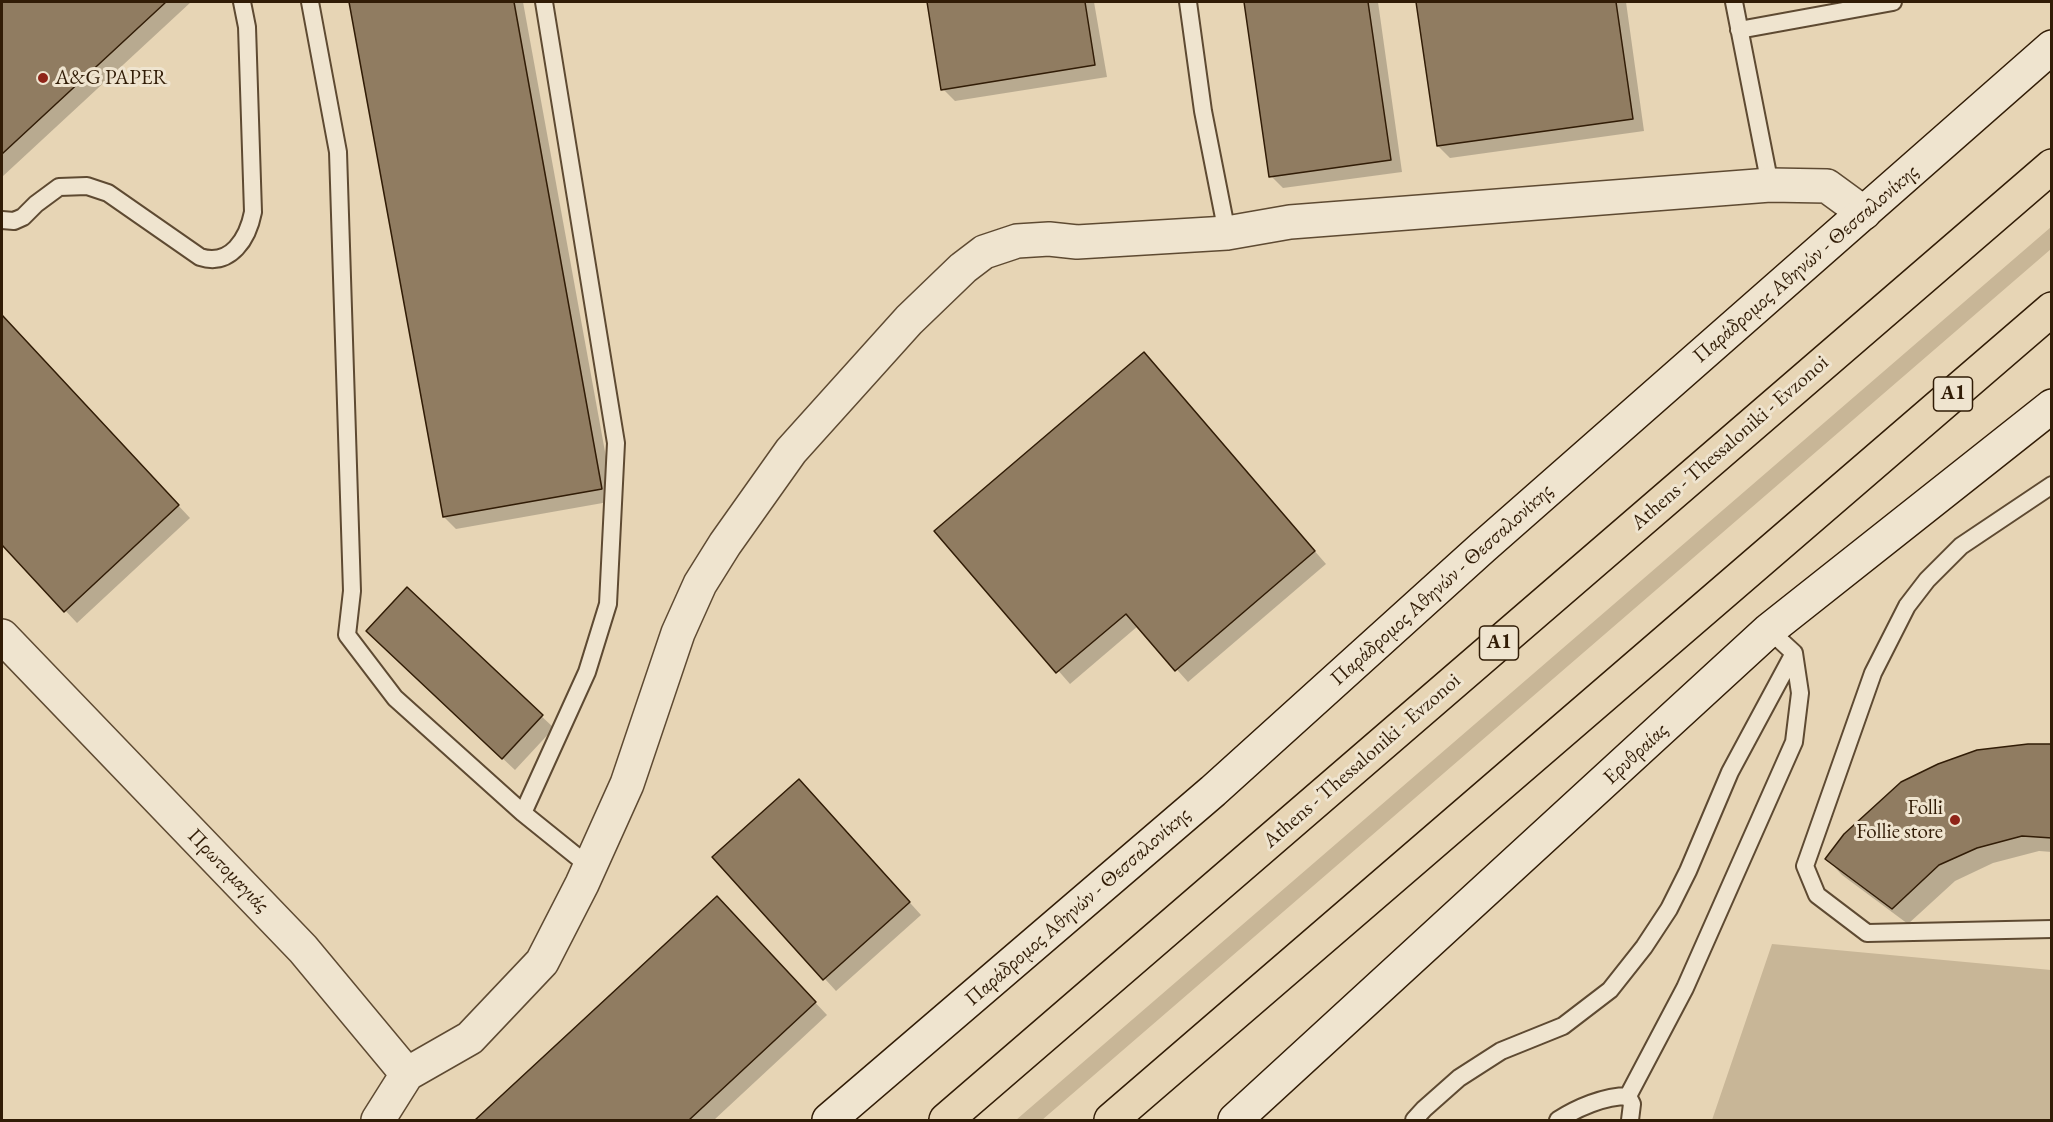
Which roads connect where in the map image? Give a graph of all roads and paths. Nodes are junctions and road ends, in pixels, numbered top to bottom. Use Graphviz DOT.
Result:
graph roads {
  1 [pos="242,2"];
  2 [pos="310,2"];
  3 [pos="544,2"];
  4 [pos="1188,2"];
  5 [pos="1734,2"];
  6 [pos="1893,2"];
  7 [pos="1739,30"];
  8 [pos="2052,47"];
  9 [pos="2052,166"];
  10 [pos="1770,185"];
  11 [pos="1864,213"];
  12 [pos="2,220"];
  13 [pos="1227,232"];
  14 [pos="2052,309"];
  15 [pos="2052,406"];
  16 [pos="2052,485"];
  17 [pos="1769,630"];
  18 [pos="2,636"];
  19 [pos="1794,653"];
  20 [pos="523,813"];
  21 [pos="590,867"];
  22 [pos="2052,929"];
  23 [pos="407,1074"];
  24 [pos="1628,1096"];
  25 [pos="378,1120"];
  26 [pos="829,1120"];
  27 [pos="946,1120"];
  28 [pos="1111,1120"];
  29 [pos="1235,1120"];
  30 [pos="1414,1120"];
  31 [pos="1558,1120"];
  32 [pos="1630,1120"];
  1 -- 12 [label="lane"];
  2 -- 20 [label="lane"];
  3 -- 20 [label="lane"];
  4 -- 13 [label="lane"];
  5 -- 7 [label="lane"];
  6 -- 7 [label="lane"];
  7 -- 10 [label="lane"];
  8 -- 11 [label="main road, Παράδρομος Αθηνών - Θεσσαλονίκης"];
  9 -- 27 [label="highway, Athens - Thessaloniki - Evzonoi / Α1"];
  10 -- 11 [label="main road"];
  10 -- 13 [label="main road"];
  11 -- 26 [label="main road, Παράδρομος Αθηνών - Θεσσαλονίκης"];
  13 -- 21 [label="main road"];
  14 -- 28 [label="highway, Α1"];
  15 -- 17 [label="main road, Ερυθραίας"];
  16 -- 22 [label="lane"];
  17 -- 19 [label="lane"];
  17 -- 29 [label="main road, Ερυθραίας"];
  18 -- 23 [label="main road, Πρωτομαγιάς"];
  19 -- 24 [label="lane"];
  19 -- 30 [label="lane"];
  20 -- 21 [label="lane"];
  21 -- 23 [label="main road"];
  23 -- 25 [label="main road"];
  24 -- 31 [label="lane"];
  24 -- 32 [label="lane"];
}
